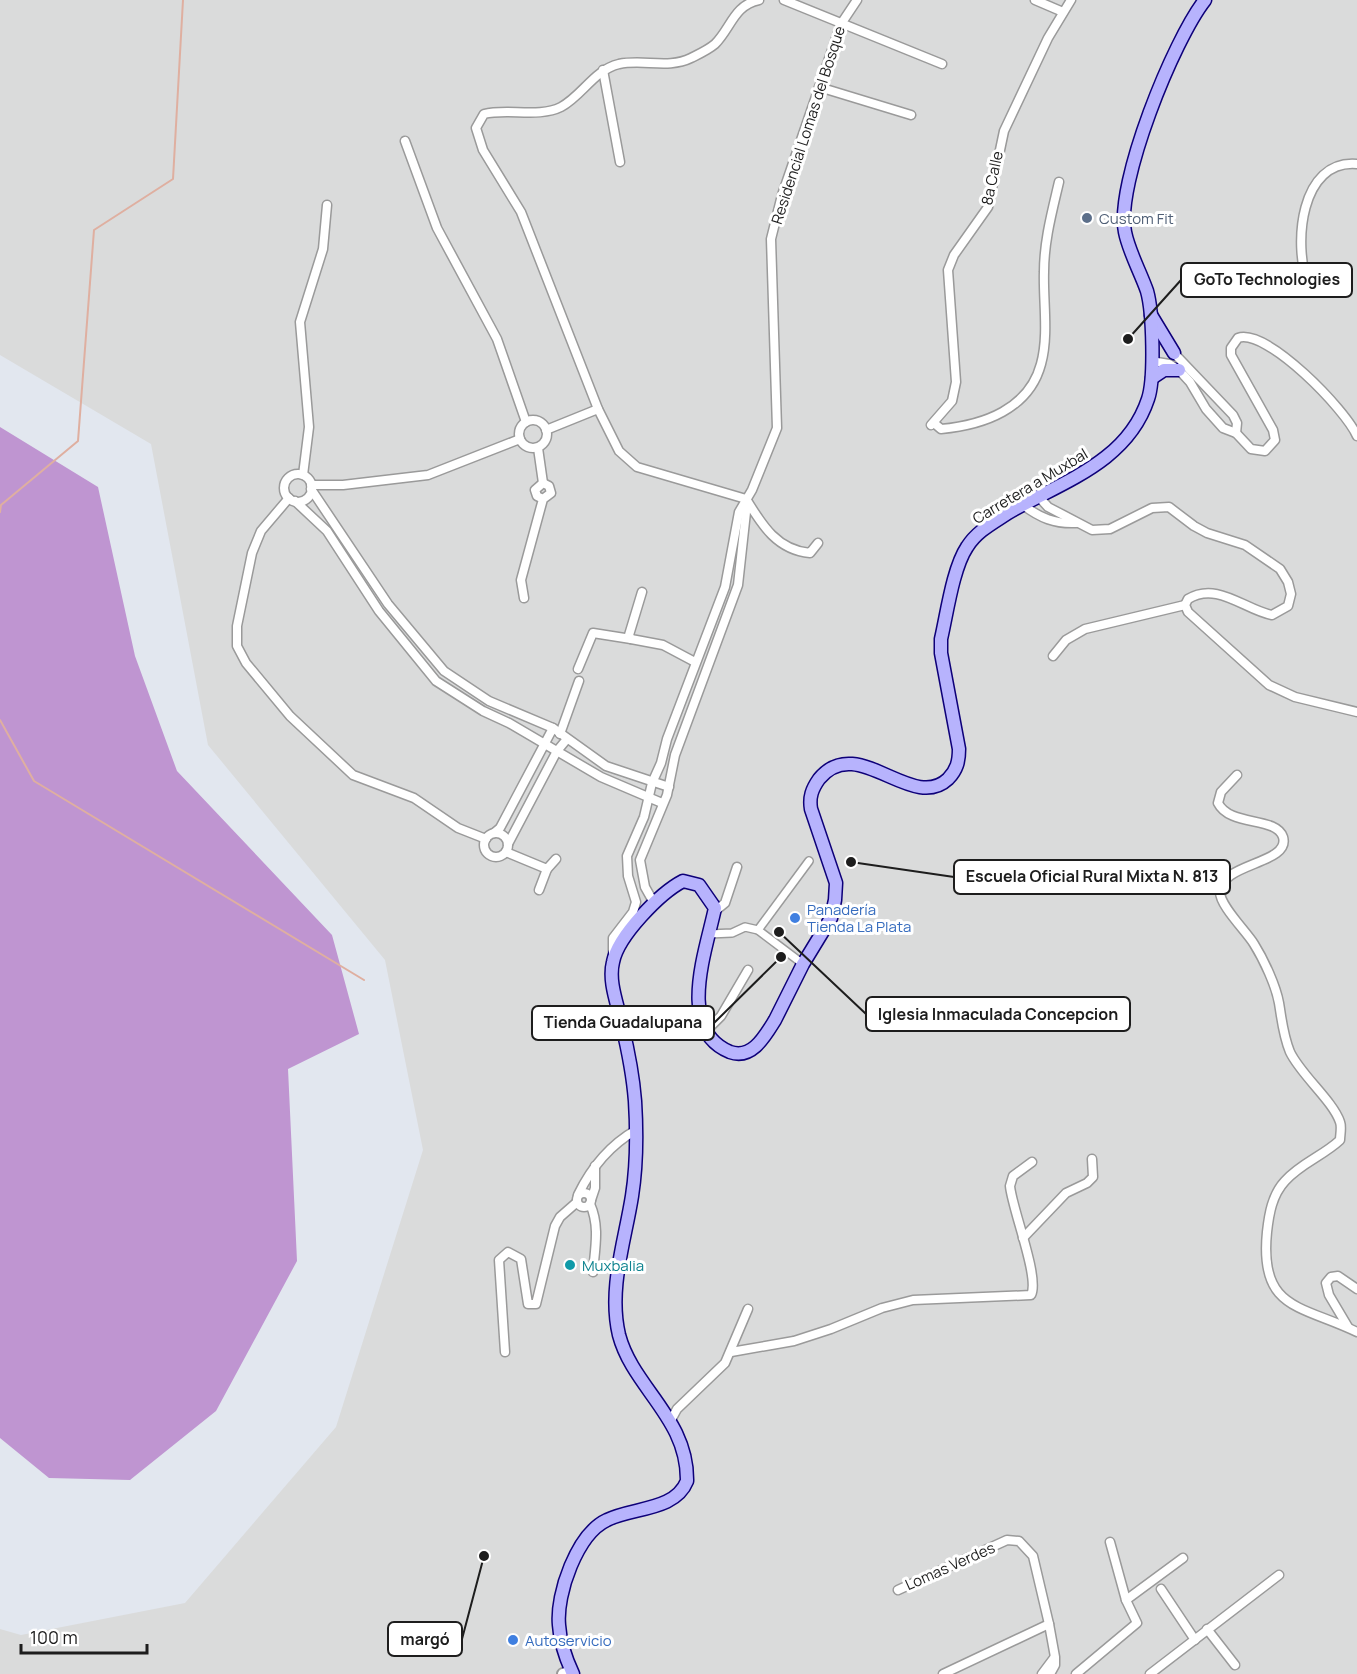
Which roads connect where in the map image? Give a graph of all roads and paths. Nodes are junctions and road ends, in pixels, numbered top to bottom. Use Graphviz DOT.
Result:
graph roads {
  1 [pos="759,0"];
  2 [pos="784,0"];
  3 [pos="857,0"];
  4 [pos="1035,0"];
  5 [pos="1071,0"];
  6 [pos="1205,0"];
  7 [pos="1063,12"];
  8 [pos="841,24"];
  9 [pos="942,64"];
  10 [pos="603,70"];
  11 [pos="819,87"];
  12 [pos="911,115"];
  13 [pos="405,141"];
  14 [pos="620,162"];
  15 [pos="1357,164"];
  16 [pos="1059,182"];
  17 [pos="327,204"];
  18 [pos="1334,288"];
  19 [pos="1151,314"];
  20 [pos="1151,332"];
  21 [pos="1174,353"];
  22 [pos="1151,361"];
  23 [pos="1179,369"];
  24 [pos="1152,378"];
  25 [pos="1217,398"];
  26 [pos="598,409"];
  27 [pos="1206,409"];
  28 [pos="526,422"];
  29 [pos="546,430"];
  30 [pos="1236,433"];
  31 [pos="1357,436"];
  32 [pos="520,439"];
  33 [pos="538,448"];
  34 [pos="303,475"];
  35 [pos="311,487"];
  36 [pos="1040,497"];
  37 [pos="746,499"];
  38 [pos="292,500"];
  39 [pos="1023,505"];
  40 [pos="1076,523"];
  41 [pos="818,543"];
  42 [pos="642,592"];
  43 [pos="524,598"];
  44 [pos="1185,605"];
  45 [pos="631,639"];
  46 [pos="1053,656"];
  47 [pos="696,662"];
  48 [pos="578,669"];
  49 [pos="579,681"];
  50 [pos="1357,712"];
  51 [pos="560,734"];
  52 [pos="543,744"];
  53 [pos="557,751"];
  54 [pos="1237,775"];
  55 [pos="652,783"];
  56 [pos="669,787"];
  57 [pos="648,799"];
  58 [pos="662,803"];
  59 [pos="494,833"];
  60 [pos="486,838"];
  61 [pos="507,848"];
  62 [pos="556,859"];
  63 [pos="809,861"];
  64 [pos="737,867"];
  65 [pos="547,869"];
  66 [pos="539,890"];
  67 [pos="654,903"];
  68 [pos="714,912"];
  69 [pos="758,930"];
  70 [pos="709,934"];
  71 [pos="613,960"];
  72 [pos="803,964"];
  73 [pos="748,970"];
  74 [pos="704,1033"];
  75 [pos="636,1130"];
  76 [pos="1092,1159"];
  77 [pos="1032,1162"];
  78 [pos="595,1166"];
  79 [pos="577,1199"];
  80 [pos="591,1202"];
  81 [pos="1023,1238"];
  82 [pos="593,1272"];
  83 [pos="1357,1289"];
  84 [pos="748,1310"];
  85 [pos="1348,1327"];
  86 [pos="1357,1332"];
  87 [pos="505,1352"];
  88 [pos="731,1352"];
  89 [pos="670,1422"];
  90 [pos="1110,1542"];
  91 [pos="1183,1558"];
  92 [pos="1279,1575"];
  93 [pos="1161,1589"];
  94 [pos="898,1590"];
  95 [pos="1126,1600"];
  96 [pos="1049,1624"];
  97 [pos="1207,1629"];
  98 [pos="1195,1640"];
  99 [pos="1055,1657"];
  100 [pos="1234,1665"];
  101 [pos="569,1673"];
  102 [pos="943,1674"];
  103 [pos="1042,1674"];
  104 [pos="1050,1674"];
  105 [pos="1076,1674"];
  106 [pos="1150,1674"];
  1 -- 10 [label="street"];
  2 -- 8 [label="street"];
  3 -- 8 [label="street, Residencial Lomas del Bosque"];
  4 -- 7 [label="street"];
  5 -- 7 [label="street, 8a Calle"];
  6 -- 19 [label="main road, Carretera a Muxbal"];
  7 -- 16 [label="street, 8a Calle"];
  8 -- 9 [label="street"];
  8 -- 11 [label="street, Residencial Lomas del Bosque"];
  10 -- 14 [label="street"];
  10 -- 26 [label="street"];
  11 -- 12 [label="street"];
  11 -- 37 [label="street, Residencial Lomas del Bosque"];
  13 -- 28 [label="street"];
  15 -- 18 [label="street"];
  17 -- 34 [label="street"];
  19 -- 20 [label="main road, Carretera a Muxbal"];
  19 -- 21 [label="main road"];
  20 -- 21 [label="street"];
  20 -- 22 [label="main road, Carretera a Muxbal"];
  21 -- 25 [label="street"];
  22 -- 23 [label="street"];
  22 -- 24 [label="main road, Carretera a Muxbal"];
  23 -- 24 [label="main road"];
  23 -- 27 [label="street"];
  24 -- 36 [label="main road, Carretera a Muxbal"];
  25 -- 27 [label="street"];
  25 -- 30 [label="street"];
  26 -- 29 [label="street"];
  26 -- 37 [label="street"];
  27 -- 30 [label="street"];
  28 -- 29 [label="street"];
  28 -- 32 [label="street"];
  29 -- 33 [label="street"];
  30 -- 31 [label="street"];
  32 -- 33 [label="street"];
  32 -- 35 [label="street"];
  33 -- 43 [label="street"];
  34 -- 35 [label="street"];
  34 -- 38 [label="street"];
  35 -- 38 [label="street"];
  35 -- 51 [label="street"];
  36 -- 39 [label="main road, Carretera a Muxbal"];
  36 -- 40 [label="street"];
  37 -- 41 [label="street"];
  37 -- 47 [label="street, Residencial Lomas del Bosque"];
  37 -- 56 [label="street"];
  38 -- 52 [label="street"];
  38 -- 60 [label="street"];
  39 -- 40 [label="street"];
  39 -- 72 [label="main road, Carretera a Muxbal"];
  40 -- 44 [label="street"];
  42 -- 45 [label="street"];
  44 -- 46 [label="street"];
  44 -- 50 [label="street"];
  45 -- 47 [label="street"];
  45 -- 48 [label="street"];
  47 -- 55 [label="street, Residencial Lomas del Bosque"];
  49 -- 51 [label="street"];
  51 -- 52 [label="street"];
  51 -- 53 [label="street"];
  51 -- 55 [label="street"];
  52 -- 53 [label="street"];
  52 -- 59 [label="street"];
  53 -- 57 [label="street"];
  53 -- 61 [label="street"];
  54 -- 85 [label="street"];
  55 -- 56 [label="street"];
  55 -- 57 [label="street, Residencial Lomas del Bosque"];
  56 -- 58 [label="street"];
  57 -- 58 [label="street"];
  57 -- 71 [label="street, Residencial Lomas del Bosque"];
  58 -- 67 [label="street"];
  59 -- 60 [label="street"];
  59 -- 61 [label="street"];
  60 -- 61 [label="street"];
  61 -- 65 [label="street"];
  62 -- 65 [label="street"];
  63 -- 69 [label="street"];
  64 -- 68 [label="street"];
  65 -- 66 [label="street"];
  67 -- 68 [label="main road"];
  67 -- 71 [label="main road"];
  68 -- 70 [label="main road"];
  69 -- 70 [label="street"];
  69 -- 72 [label="street"];
  70 -- 74 [label="main road"];
  71 -- 75 [label="main road"];
  72 -- 74 [label="main road, Carretera a Muxbal"];
  73 -- 74 [label="street"];
  75 -- 78 [label="street"];
  75 -- 89 [label="main road"];
  76 -- 81 [label="street"];
  77 -- 81 [label="street"];
  78 -- 79 [label="street"];
  78 -- 80 [label="street"];
  79 -- 80 [label="street"];
  79 -- 87 [label="street"];
  80 -- 82 [label="street"];
  81 -- 88 [label="street"];
  83 -- 85 [label="street"];
  84 -- 88 [label="street"];
  85 -- 86 [label="street"];
  88 -- 89 [label="street"];
  89 -- 101 [label="main road"];
  90 -- 95 [label="street"];
  91 -- 95 [label="street"];
  92 -- 97 [label="street"];
  93 -- 98 [label="street"];
  94 -- 96 [label="street, Lomas Verdes"];
  95 -- 105 [label="street"];
  96 -- 99 [label="street, Lomas Verdes"];
  96 -- 102 [label="street"];
  97 -- 98 [label="street"];
  97 -- 100 [label="street"];
  98 -- 106 [label="street"];
  99 -- 103 [label="street"];
  99 -- 104 [label="street, Lomas Verdes"];
}
